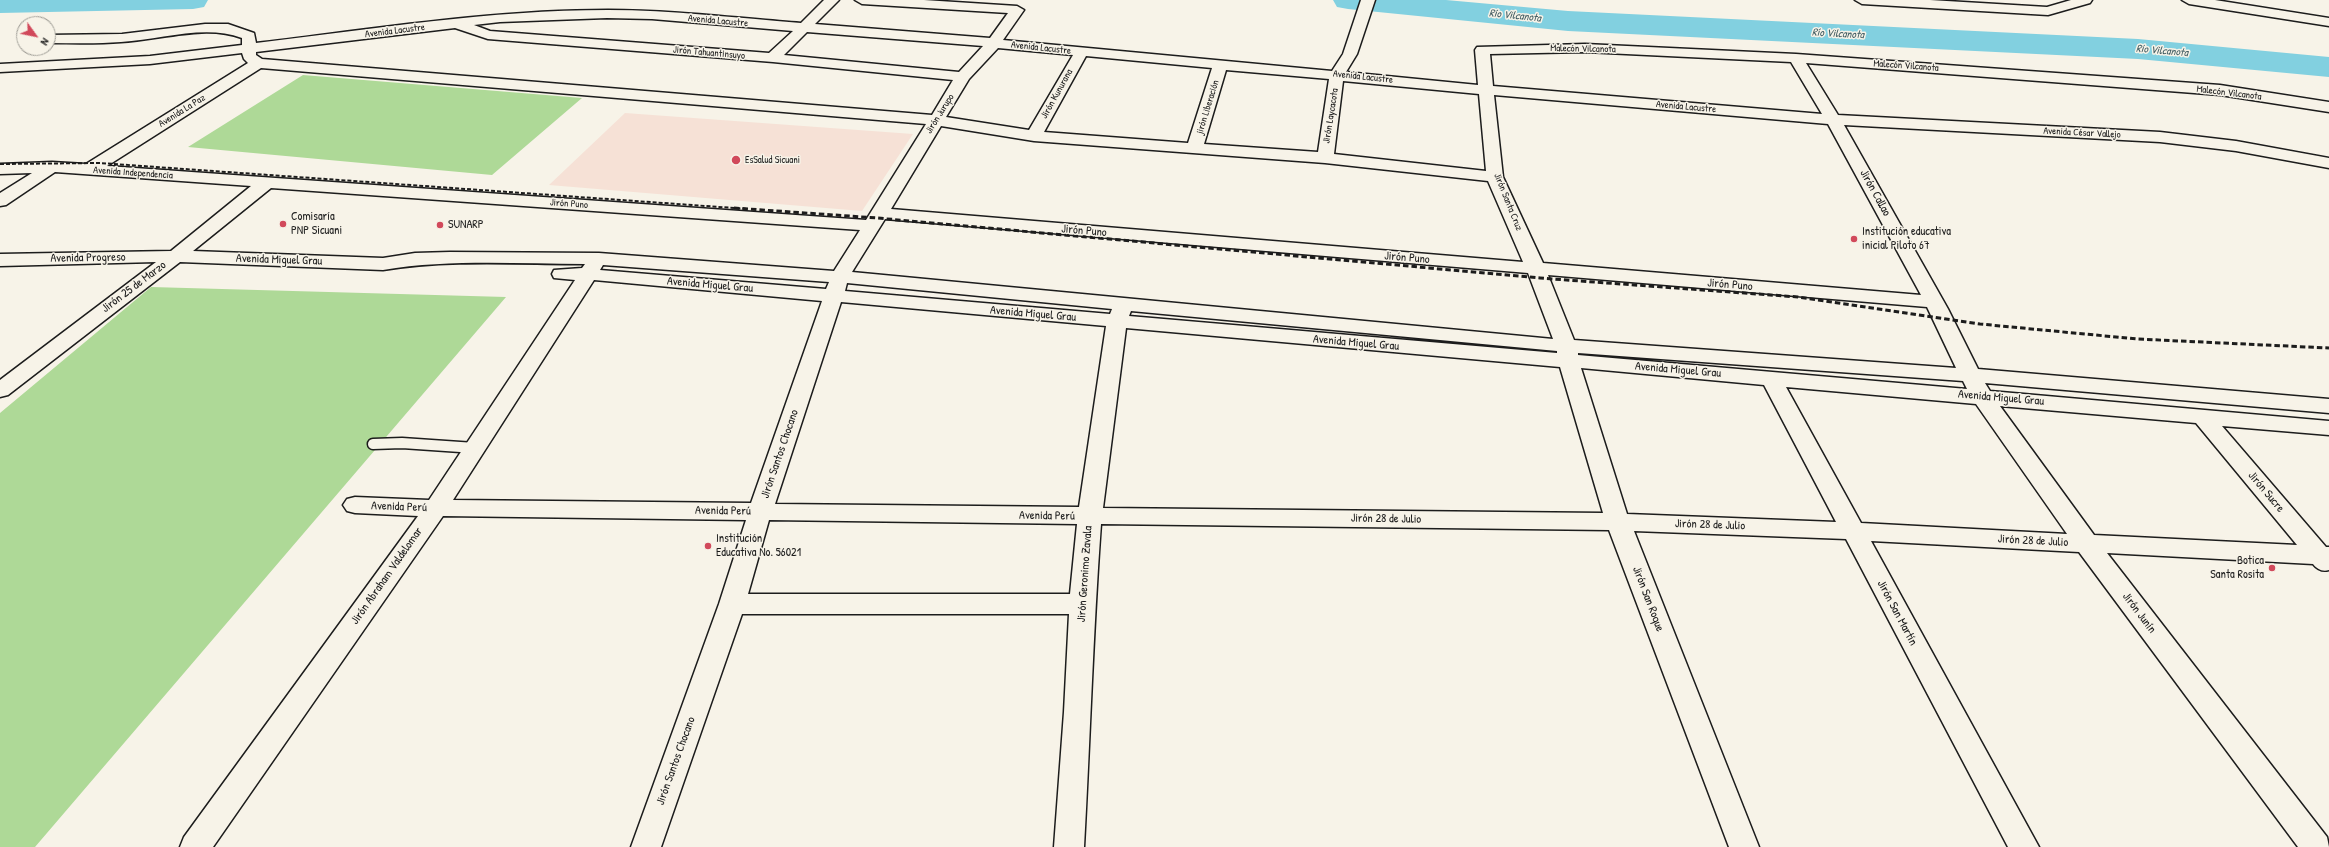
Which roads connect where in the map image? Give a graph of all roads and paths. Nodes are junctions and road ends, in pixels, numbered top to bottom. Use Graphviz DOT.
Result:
graph roads {
  1 [pos="832,0"];
  2 [pos="862,0"];
  3 [pos="1368,0"];
  4 [pos="1862,0"];
  5 [pos="2061,0"];
  6 [pos="2189,0"];
  7 [pos="1949,2"];
  8 [pos="2083,2"];
  9 [pos="2329,22"];
  10 [pos="457,24"];
  11 [pos="802,28"];
  12 [pos="56,39"];
  13 [pos="994,43"];
  14 [pos="248,48"];
  15 [pos="1482,50"];
  16 [pos="1081,53"];
  17 [pos="774,58"];
  18 [pos="1796,58"];
  19 [pos="258,63"];
  20 [pos="1220,66"];
  21 [pos="0,68"];
  22 [pos="1338,74"];
  23 [pos="963,77"];
  24 [pos="1485,90"];
  25 [pos="2329,107"];
  26 [pos="936,120"];
  27 [pos="1834,120"];
  28 [pos="1034,136"];
  29 [pos="1195,148"];
  30 [pos="1325,158"];
  31 [pos="2329,163"];
  32 [pos="52,167"];
  33 [pos="0,169"];
  34 [pos="89,170"];
  35 [pos="1495,177"];
  36 [pos="266,182"];
  37 [pos="0,201"];
  38 [pos="876,220"];
  39 [pos="176,256"];
  40 [pos="0,260"];
  41 [pos="593,267"];
  42 [pos="1536,269"];
  43 [pos="837,286"];
  44 [pos="1934,302"];
  45 [pos="1120,313"];
  46 [pos="1568,354"];
  47 [pos="1969,375"];
  48 [pos="1771,378"];
  49 [pos="0,390"];
  50 [pos="1982,396"];
  51 [pos="2329,406"];
  52 [pos="2204,416"];
  53 [pos="2329,428"];
  54 [pos="373,444"];
  55 [pos="475,448"];
  56 [pos="356,505"];
  57 [pos="436,508"];
  58 [pos="760,512"];
  59 [pos="1090,516"];
  60 [pos="1618,522"];
  61 [pos="1853,531"];
  62 [pos="2087,544"];
  63 [pos="2326,559"];
  64 [pos="732,604"];
  65 [pos="1082,604"];
  66 [pos="195,847"];
  67 [pos="646,847"];
  68 [pos="1069,847"];
  69 [pos="1744,847"];
  70 [pos="2024,847"];
  71 [pos="2316,847"];
  1 -- 11 [label="street"];
  2 -- 13 [label="street, Jirón Jurupo"];
  3 -- 22 [label="street, Jirón Laycacota"];
  4 -- 7 [label="street"];
  5 -- 8 [label="street"];
  6 -- 9 [label="street"];
  7 -- 8 [label="street"];
  10 -- 11 [label="street, Avenida Lacustre"];
  10 -- 14 [label="street, Avenida Lacustre"];
  10 -- 17 [label="street, Jirón Tahuantinsuyo"];
  11 -- 13 [label="street, Avenida Lacustre"];
  11 -- 17 [label="street"];
  12 -- 14 [label="street"];
  13 -- 16 [label="street, Avenida Lacustre"];
  13 -- 23 [label="street, Jirón Jurupo"];
  14 -- 19 [label="street"];
  14 -- 21 [label="street, Avenida Lacustre"];
  15 -- 18 [label="street, Malecón Vilcanota"];
  15 -- 24 [label="street, Jirón Santa Cruz"];
  16 -- 20 [label="street, Avenida Lacustre"];
  16 -- 28 [label="street, Jirón Kunurana"];
  17 -- 23 [label="street, Jirón Tahuantinsuyo"];
  18 -- 25 [label="street, Malecón Vilcanota"];
  18 -- 27 [label="street, Jirón Callao"];
  19 -- 26 [label="street"];
  19 -- 34 [label="street, Avenida La Paz"];
  20 -- 22 [label="street, Avenida Lacustre"];
  20 -- 29 [label="street, jirón Liberación"];
  22 -- 24 [label="street, Avenida Lacustre"];
  22 -- 30 [label="street, Jirón Laycacota"];
  23 -- 26 [label="street, Jirón Jurupo"];
  24 -- 27 [label="street, Avenida Lacustre"];
  24 -- 35 [label="street, Jirón Santa Cruz"];
  26 -- 28 [label="street"];
  26 -- 38 [label="street, Jirón Jurupo"];
  27 -- 31 [label="street, Avenida César Vallejo"];
  27 -- 44 [label="street, Jirón Callao"];
  28 -- 29 [label="street"];
  29 -- 30 [label="street"];
  30 -- 35 [label="street"];
  32 -- 33 [label="street, Avenida Independencia"];
  32 -- 34 [label="street, Avenida Independencia"];
  32 -- 37 [label="street"];
  34 -- 36 [label="street, Avenida Independencia"];
  35 -- 42 [label="street, Jirón Santa Cruz"];
  36 -- 38 [label="street, Jirón Puno"];
  36 -- 39 [label="street, Jirón 25 de Marzo"];
  38 -- 42 [label="street, Jirón Puno"];
  38 -- 43 [label="street, Jirón Santos Chocano"];
  39 -- 40 [label="street, Avenida Progreso"];
  39 -- 41 [label="street, Avenida Miguel Grau"];
  39 -- 49 [label="street, Jirón 25 de Marzo"];
  41 -- 43 [label="street, Avenida Miguel Grau"];
  41 -- 55 [label="street, Jirón Abraham Valdelomar"];
  42 -- 44 [label="street, Jirón Puno"];
  42 -- 46 [label="street, Jirón Santa Cruz"];
  43 -- 45 [label="street, Avenida Miguel Grau"];
  43 -- 58 [label="street, Jirón Santos Chocano"];
  44 -- 47 [label="street, Jirón Callao"];
  45 -- 46 [label="street, Avenida Miguel Grau"];
  45 -- 59 [label="street, Jirón Geronimo Zavala"];
  46 -- 47 [label="street, Avenida Miguel Grau"];
  46 -- 48 [label="street, Avenida Miguel Grau"];
  46 -- 60 [label="street, Jirón San Roque"];
  47 -- 50 [label="street, Jirón Junín"];
  47 -- 51 [label="street, Avenida Miguel Grau"];
  48 -- 50 [label="street, Avenida Miguel Grau"];
  48 -- 61 [label="street, Jirón San Martín"];
  50 -- 52 [label="street, Avenida Miguel Grau"];
  50 -- 62 [label="street, Jirón Junín"];
  52 -- 53 [label="street, Avenida Miguel Grau"];
  52 -- 63 [label="street, Jirón Sucre"];
  54 -- 55 [label="lane"];
  55 -- 57 [label="street, Jirón Abraham Valdelomar"];
  56 -- 57 [label="street, Avenida Perú"];
  57 -- 58 [label="street, Avenida Perú"];
  57 -- 66 [label="street, Jirón Abraham Valdelomar"];
  58 -- 59 [label="street, Avenida Perú"];
  58 -- 64 [label="street, Jirón Santos Chocano"];
  59 -- 60 [label="street, Jirón 28 de Julio"];
  59 -- 65 [label="street, Jirón Geronimo Zavala"];
  60 -- 61 [label="street, Jirón 28 de Julio"];
  60 -- 69 [label="street, Jirón San Roque"];
  61 -- 62 [label="street, Jirón 28 de Julio"];
  61 -- 70 [label="street, Jirón San Martín"];
  62 -- 63 [label="street, Jirón 28 de Julio"];
  62 -- 71 [label="street, Jirón Junín"];
  64 -- 65 [label="street"];
  64 -- 67 [label="street, Jirón Santos Chocano"];
  65 -- 68 [label="street, Jirón Geronimo Zavala"];
}
